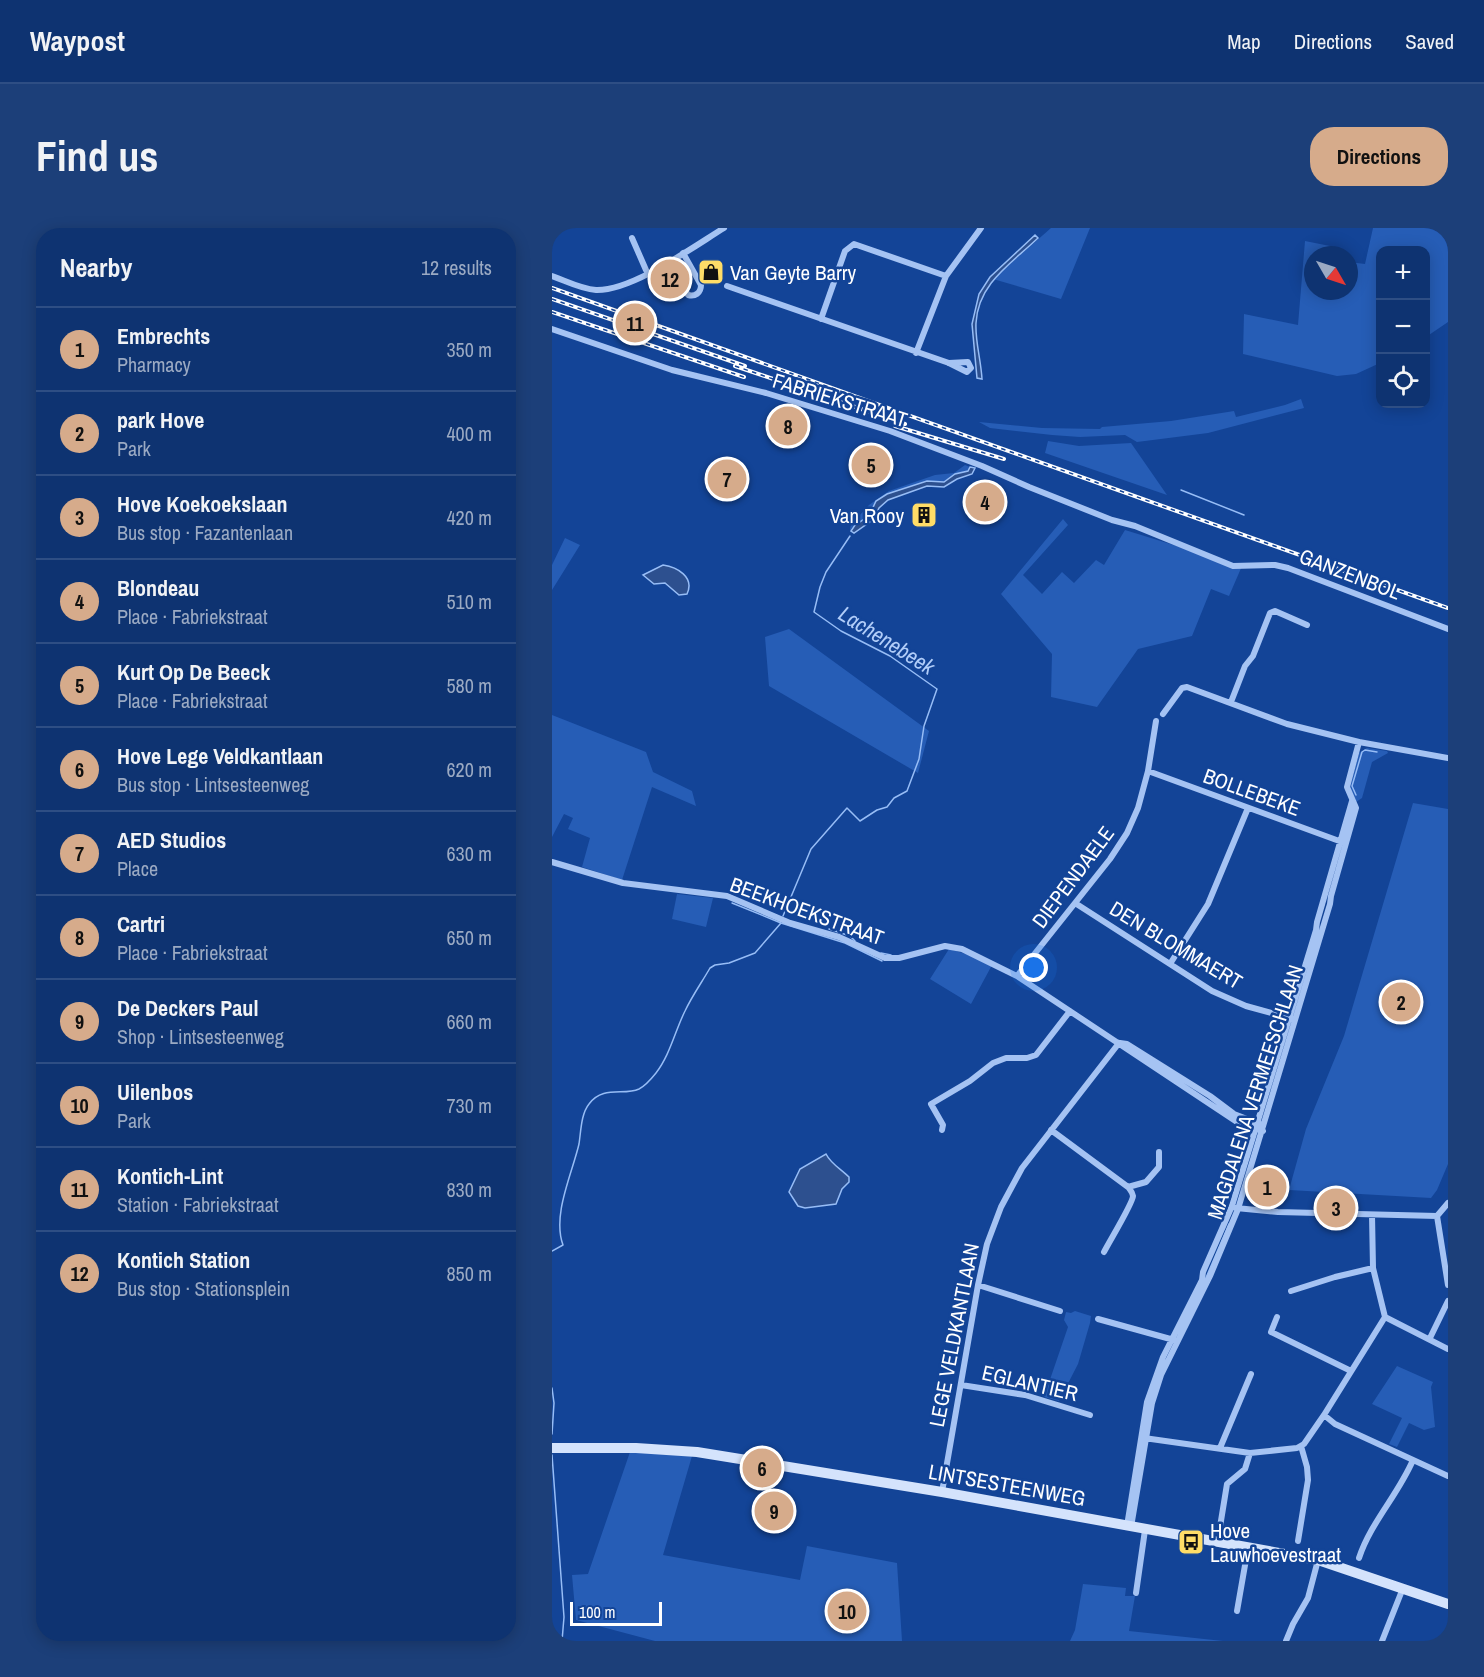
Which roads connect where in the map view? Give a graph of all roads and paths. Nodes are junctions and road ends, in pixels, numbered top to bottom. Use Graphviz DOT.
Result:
graph roads {
  1 [pos="724,228"];
  2 [pos="981,228"];
  3 [pos="632,238"];
  4 [pos="683,253"];
  5 [pos="668,262"];
  6 [pos="646,270"];
  7 [pos="552,276"];
  8 [pos="946,276"];
  9 [pos="727,286"];
  10 [pos="821,319"];
  11 [pos="552,329"];
  12 [pos="916,353"];
  13 [pos="949,363"];
  14 [pos="1112,520"];
  15 [pos="1307,625"];
  16 [pos="1448,629"];
  17 [pos="1231,702"];
  18 [pos="1163,714"];
  19 [pos="1156,721"];
  20 [pos="1359,742"];
  21 [pos="1448,758"];
  22 [pos="1148,771"];
  23 [pos="1248,808"];
  24 [pos="1343,842"];
  25 [pos="552,862"];
  26 [pos="1075,903"];
  27 [pos="1170,964"];
  28 [pos="1017,976"];
  29 [pos="1070,1011"];
  30 [pos="1293,1019"];
  31 [pos="1119,1044"];
  32 [pos="1261,1127"];
  33 [pos="942,1130"];
  34 [pos="1051,1130"];
  35 [pos="1159,1152"];
  36 [pos="1128,1187"];
  37 [pos="1448,1203"];
  38 [pos="1235,1208"];
  39 [pos="1372,1215"];
  40 [pos="1437,1216"];
  41 [pos="1104,1252"];
  42 [pos="1373,1269"];
  43 [pos="978,1285"];
  44 [pos="1448,1285"];
  45 [pos="1291,1291"];
  46 [pos="1448,1301"];
  47 [pos="1060,1311"];
  48 [pos="1277,1317"];
  49 [pos="1385,1317"];
  50 [pos="1098,1319"];
  51 [pos="1430,1338"];
  52 [pos="1175,1341"];
  53 [pos="1448,1349"];
  54 [pos="1351,1371"];
  55 [pos="1251,1374"];
  56 [pos="962,1385"];
  57 [pos="1090,1415"];
  58 [pos="1324,1415"];
  59 [pos="1144,1438"];
  60 [pos="1301,1446"];
  61 [pos="552,1448"];
  62 [pos="1220,1448"];
  63 [pos="1250,1453"];
  64 [pos="1413,1460"];
  65 [pos="1448,1476"];
  66 [pos="942,1492"];
  67 [pos="1129,1526"];
  68 [pos="1220,1527"];
  69 [pos="1145,1530"];
  70 [pos="1298,1541"];
  71 [pos="1248,1548"];
  72 [pos="1359,1558"];
  73 [pos="1318,1560"];
  74 [pos="1403,1587"];
  75 [pos="1136,1593"];
  76 [pos="1448,1604"];
  77 [pos="1237,1611"];
  78 [pos="1286,1641"];
  79 [pos="1382,1641"];
  1 -- 4 [label="street"];
  2 -- 8 [label="street"];
  3 -- 6 [label="street"];
  4 -- 5 [label="street"];
  4 -- 5 [label="street"];
  5 -- 7 [label="street"];
  8 -- 10 [label="street"];
  8 -- 12 [label="street"];
  9 -- 10 [label="street"];
  10 -- 12 [label="street"];
  11 -- 14 [label="street, FABRIEKSTRAAT"];
  12 -- 13 [label="street"];
  14 -- 16 [label="street, GANZENBOL"];
  15 -- 17 [label="street"];
  17 -- 18 [label="street"];
  17 -- 20 [label="street"];
  19 -- 22 [label="street, DIEPENDAELE"];
  20 -- 21 [label="street"];
  20 -- 24 [label="street, MAGDALENA VERMEESCHLAAN"];
  22 -- 23 [label="street, BOLLEBEKE"];
  22 -- 26 [label="street, DIEPENDAELE"];
  23 -- 24 [label="street, BOLLEBEKE"];
  23 -- 27 [label="street"];
  24 -- 30 [label="street, MAGDALENA VERMEESCHLAAN"];
  25 -- 28 [label="street, BEEKHOEKSTRAAT"];
  26 -- 27 [label="street, DEN BLOMMAERT"];
  26 -- 28 [label="street, DIEPENDAELE"];
  27 -- 30 [label="street, DEN BLOMMAERT"];
  28 -- 29 [label="street"];
  29 -- 31 [label="street"];
  29 -- 33 [label="street"];
  30 -- 32 [label="street, MAGDALENA VERMEESCHLAAN"];
  31 -- 32 [label="street"];
  31 -- 34 [label="street, LEGE VELDKANTLAAN"];
  32 -- 38 [label="street, MAGDALENA VERMEESCHLAAN"];
  34 -- 36 [label="street"];
  34 -- 43 [label="street, LEGE VELDKANTLAAN"];
  35 -- 36 [label="street"];
  36 -- 41 [label="street"];
  37 -- 40 [label="street"];
  38 -- 39 [label="street"];
  38 -- 52 [label="street, MAGDALENA VERMEESCHLAAN"];
  39 -- 40 [label="street"];
  39 -- 42 [label="street"];
  40 -- 44 [label="street"];
  42 -- 45 [label="street"];
  42 -- 49 [label="street"];
  43 -- 47 [label="street"];
  43 -- 56 [label="street, LEGE VELDKANTLAAN"];
  46 -- 51 [label="street"];
  48 -- 54 [label="street"];
  49 -- 51 [label="street"];
  49 -- 54 [label="street"];
  50 -- 52 [label="street"];
  51 -- 53 [label="street"];
  52 -- 59 [label="street, MAGDALENA VERMEESCHLAAN"];
  54 -- 58 [label="street"];
  55 -- 62 [label="street"];
  56 -- 57 [label="street, EGLANTIER"];
  56 -- 66 [label="street, LEGE VELDKANTLAAN"];
  58 -- 60 [label="street"];
  58 -- 64 [label="street"];
  59 -- 62 [label="street"];
  59 -- 67 [label="street, MAGDALENA VERMEESCHLAAN"];
  60 -- 63 [label="street"];
  60 -- 70 [label="street"];
  61 -- 66 [label="street, LINTSESTEENWEG"];
  62 -- 63 [label="street"];
  63 -- 68 [label="street"];
  64 -- 65 [label="street"];
  64 -- 72 [label="street"];
  66 -- 67 [label="street, LINTSESTEENWEG"];
  67 -- 69 [label="street, LINTSESTEENWEG"];
  69 -- 71 [label="street, LINTSESTEENWEG"];
  69 -- 75 [label="street"];
  71 -- 73 [label="street, LINTSESTEENWEG"];
  71 -- 77 [label="street"];
  73 -- 74 [label="street, LINTSESTEENWEG"];
  73 -- 78 [label="street"];
  74 -- 76 [label="street, LINTSESTEENWEG"];
  74 -- 79 [label="street"];
}
